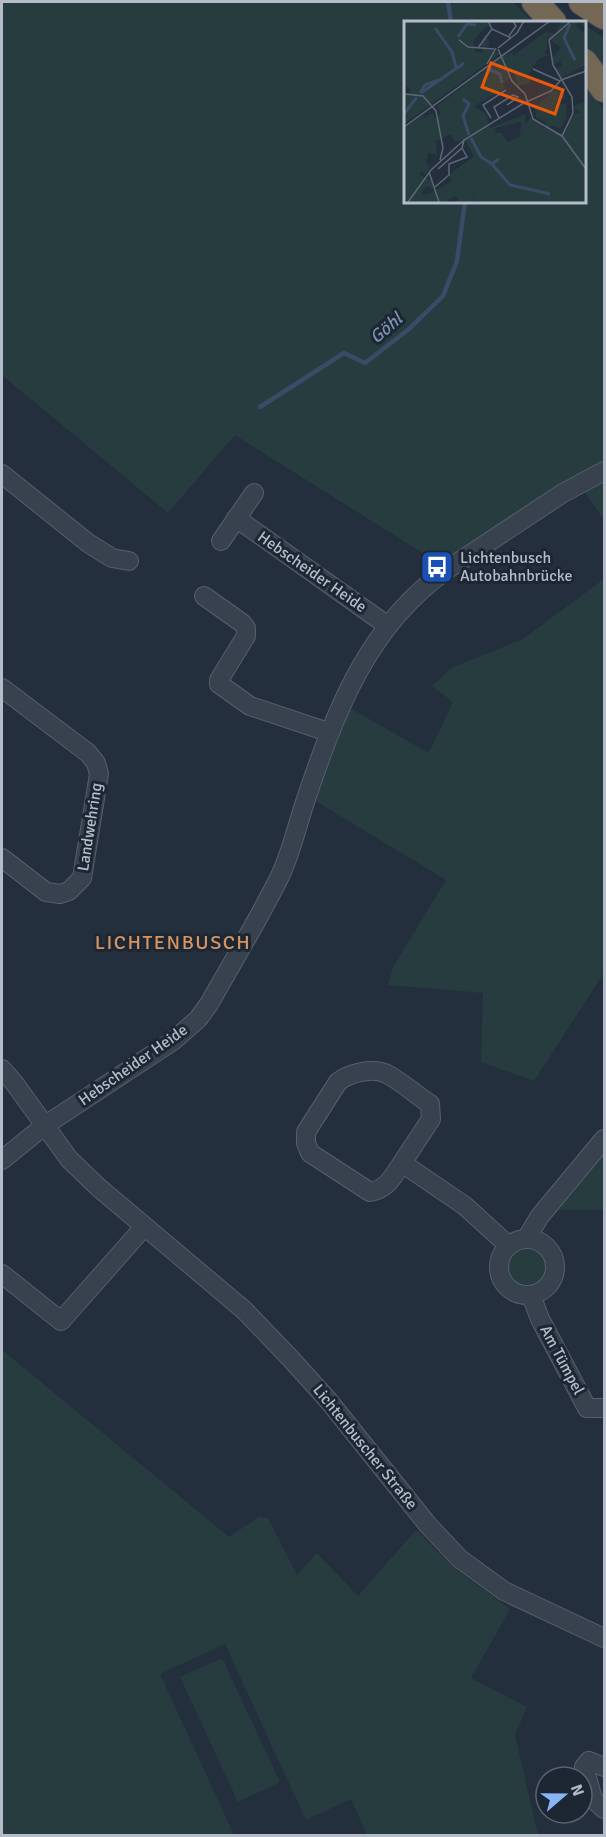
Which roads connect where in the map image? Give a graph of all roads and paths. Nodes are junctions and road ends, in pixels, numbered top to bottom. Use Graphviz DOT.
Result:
graph roads {
  1 [pos="535,2"];
  2 [pos="582,2"];
  3 [pos="604,16"];
  4 [pos="552,21"];
  5 [pos="585,63"];
  6 [pos="604,89"];
  7 [pos="604,471"];
  8 [pos="2,474"];
  9 [pos="254,493"];
  10 [pos="236,518"];
  11 [pos="221,541"];
  12 [pos="129,561"];
  13 [pos="204,596"];
  14 [pos="388,626"];
  15 [pos="2,688"];
  16 [pos="328,732"];
  17 [pos="2,858"];
  18 [pos="2,1069"];
  19 [pos="44,1126"];
  20 [pos="604,1139"];
  21 [pos="2,1160"];
  22 [pos="402,1163"];
  23 [pos="144,1227"];
  24 [pos="517,1243"];
  25 [pos="2,1274"];
  26 [pos="531,1295"];
  27 [pos="604,1408"];
  28 [pos="604,1638"];
  29 [pos="604,1767"];
  30 [pos="604,1809"];
  1 -- 4 [label="highway"];
  2 -- 3 [label="highway"];
  5 -- 6 [label="highway"];
  7 -- 14 [label="street, Hebscheider Heide"];
  8 -- 12 [label="street"];
  9 -- 10 [label="street"];
  10 -- 11 [label="street"];
  10 -- 14 [label="street, Hebscheider Heide"];
  13 -- 16 [label="street"];
  14 -- 16 [label="street, Hebscheider Heide"];
  15 -- 17 [label="street, Landwehring"];
  16 -- 19 [label="street, Hebscheider Heide"];
  18 -- 19 [label="street, Lichtenbuscher Straße"];
  19 -- 21 [label="street, Hebscheider Heide"];
  19 -- 23 [label="street, Lichtenbuscher Straße"];
  20 -- 24 [label="street"];
  22 -- 22 [label="street"];
  22 -- 24 [label="street"];
  23 -- 25 [label="street"];
  23 -- 28 [label="street, Lichtenbuscher Straße"];
  24 -- 26 [label="street"];
  24 -- 26 [label="street"];
  26 -- 27 [label="street, Am Tümpel"];
  29 -- 30 [label="street"];
}
